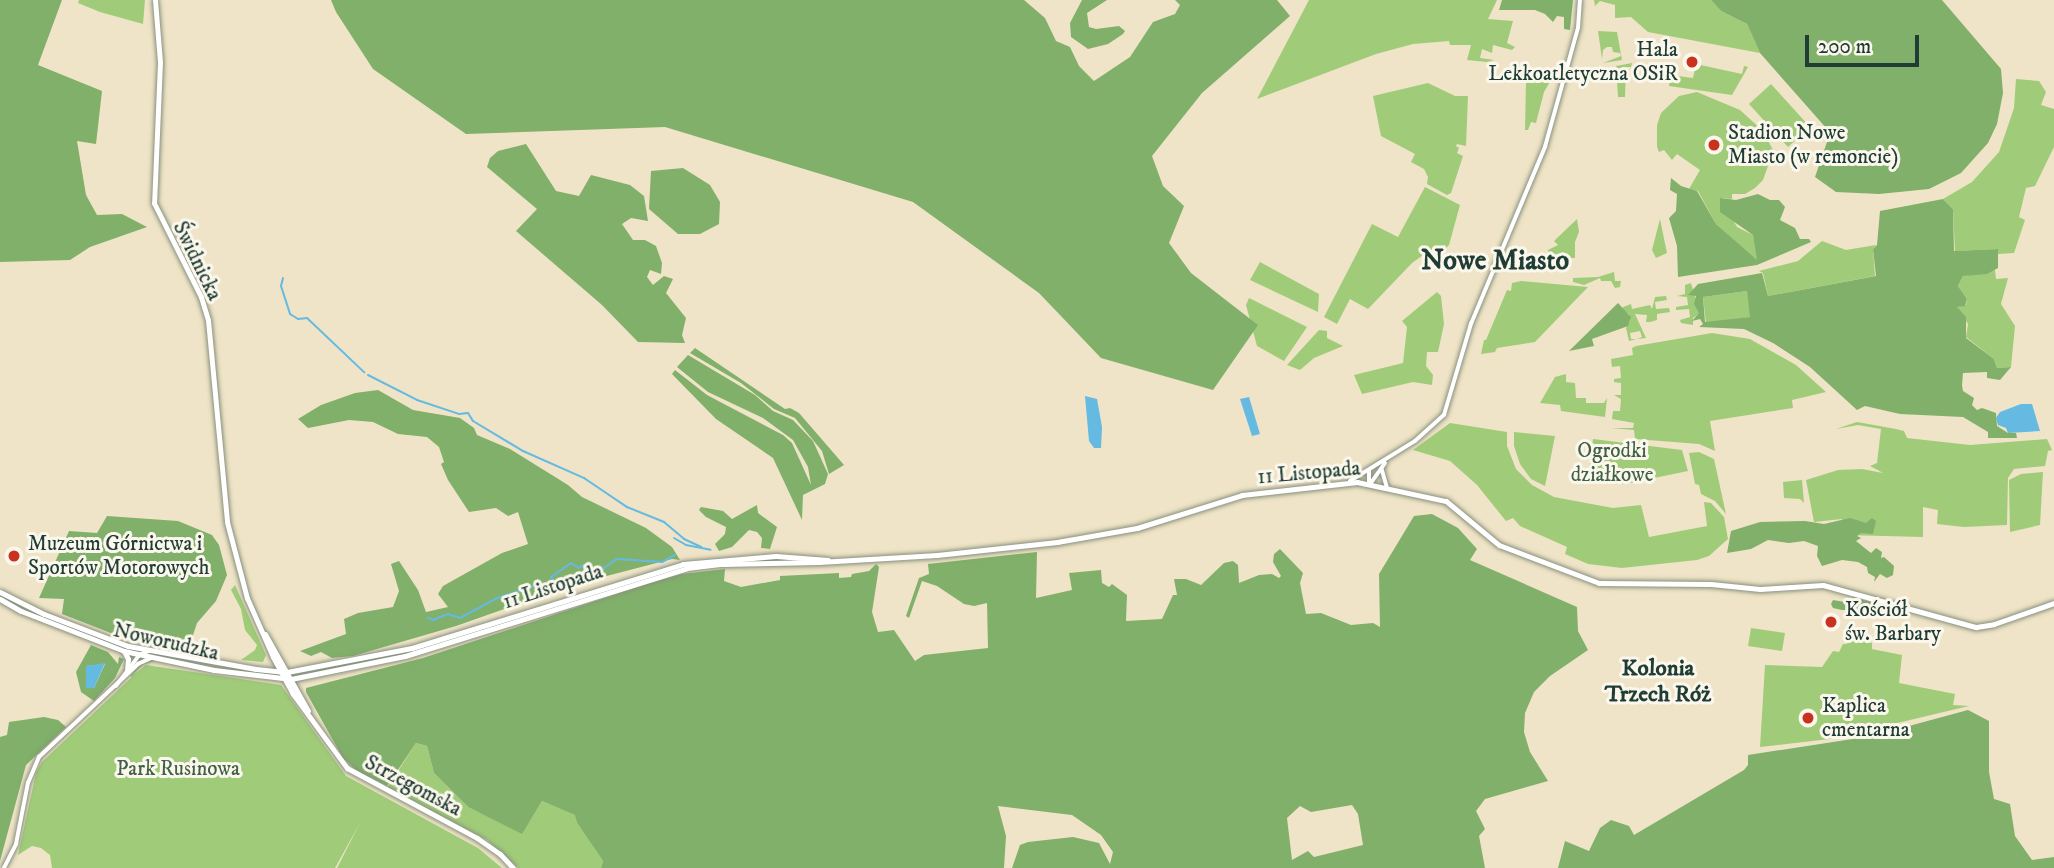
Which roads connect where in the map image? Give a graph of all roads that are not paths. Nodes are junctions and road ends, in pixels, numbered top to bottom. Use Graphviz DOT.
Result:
graph roads {
  1 [pos="155,0"];
  2 [pos="1580,0"];
  3 [pos="1386,461"];
  4 [pos="1382,467"];
  5 [pos="1369,470"];
  6 [pos="1349,482"];
  7 [pos="1370,483"];
  8 [pos="1387,487"];
  9 [pos="832,561"];
  10 [pos="0,592"];
  11 [pos="0,599"];
  12 [pos="2054,603"];
  13 [pos="254,617"];
  14 [pos="135,648"];
  15 [pos="124,652"];
  16 [pos="150,654"];
  17 [pos="139,655"];
  18 [pos="272,657"];
  19 [pos="138,664"];
  20 [pos="127,670"];
  21 [pos="264,670"];
  22 [pos="284,671"];
  23 [pos="303,678"];
  24 [pos="288,679"];
  25 [pos="116,686"];
  26 [pos="297,688"];
  27 [pos="312,718"];
  28 [pos="4,868"];
  29 [pos="513,868"];
  1 -- 13 [label="main road, Świdnicka"];
  2 -- 3 [label="street"];
  3 -- 4 [label="street"];
  3 -- 5 [label="street"];
  4 -- 7 [label="street"];
  4 -- 8 [label="street"];
  5 -- 6 [label="street"];
  5 -- 7 [label="street"];
  6 -- 7 [label="main road, 11 Listopada"];
  6 -- 9 [label="main road, 11 Listopada"];
  7 -- 8 [label="main road, 11 Listopada"];
  8 -- 12 [label="main road, 11 Listopada"];
  9 -- 22 [label="main road, 11 Listopada"];
  9 -- 23 [label="main road, 11 Listopada"];
  10 -- 14 [label="main road, Noworudzka"];
  11 -- 15 [label="main road, Noworudzka"];
  13 -- 18 [label="main road, Świdnicka"];
  13 -- 22 [label="main road, Świdnicka"];
  14 -- 16 [label="main road, Noworudzka"];
  14 -- 17 [label="street"];
  15 -- 17 [label="main road, Noworudzka"];
  15 -- 20 [label="main road"];
  16 -- 17 [label="main road, Noworudzka"];
  16 -- 19 [label="street"];
  16 -- 21 [label="main road, Noworudzka"];
  16 -- 24 [label="main road, Noworudzka"];
  17 -- 19 [label="street"];
  17 -- 20 [label="street"];
  18 -- 21 [label="main road"];
  18 -- 22 [label="main road, Świdnicka"];
  19 -- 25 [label="street"];
  20 -- 25 [label="street"];
  21 -- 22 [label="main road, Noworudzka"];
  22 -- 24 [label="main road, Świdnicka"];
  23 -- 24 [label="main road, 11 Listopada"];
  23 -- 26 [label="main road"];
  24 -- 26 [label="main road, Strzegomska"];
  24 -- 27 [label="main road, Strzegomska"];
  25 -- 28 [label="street"];
  26 -- 27 [label="main road, Strzegomska"];
  27 -- 29 [label="main road, Strzegomska"];
}
